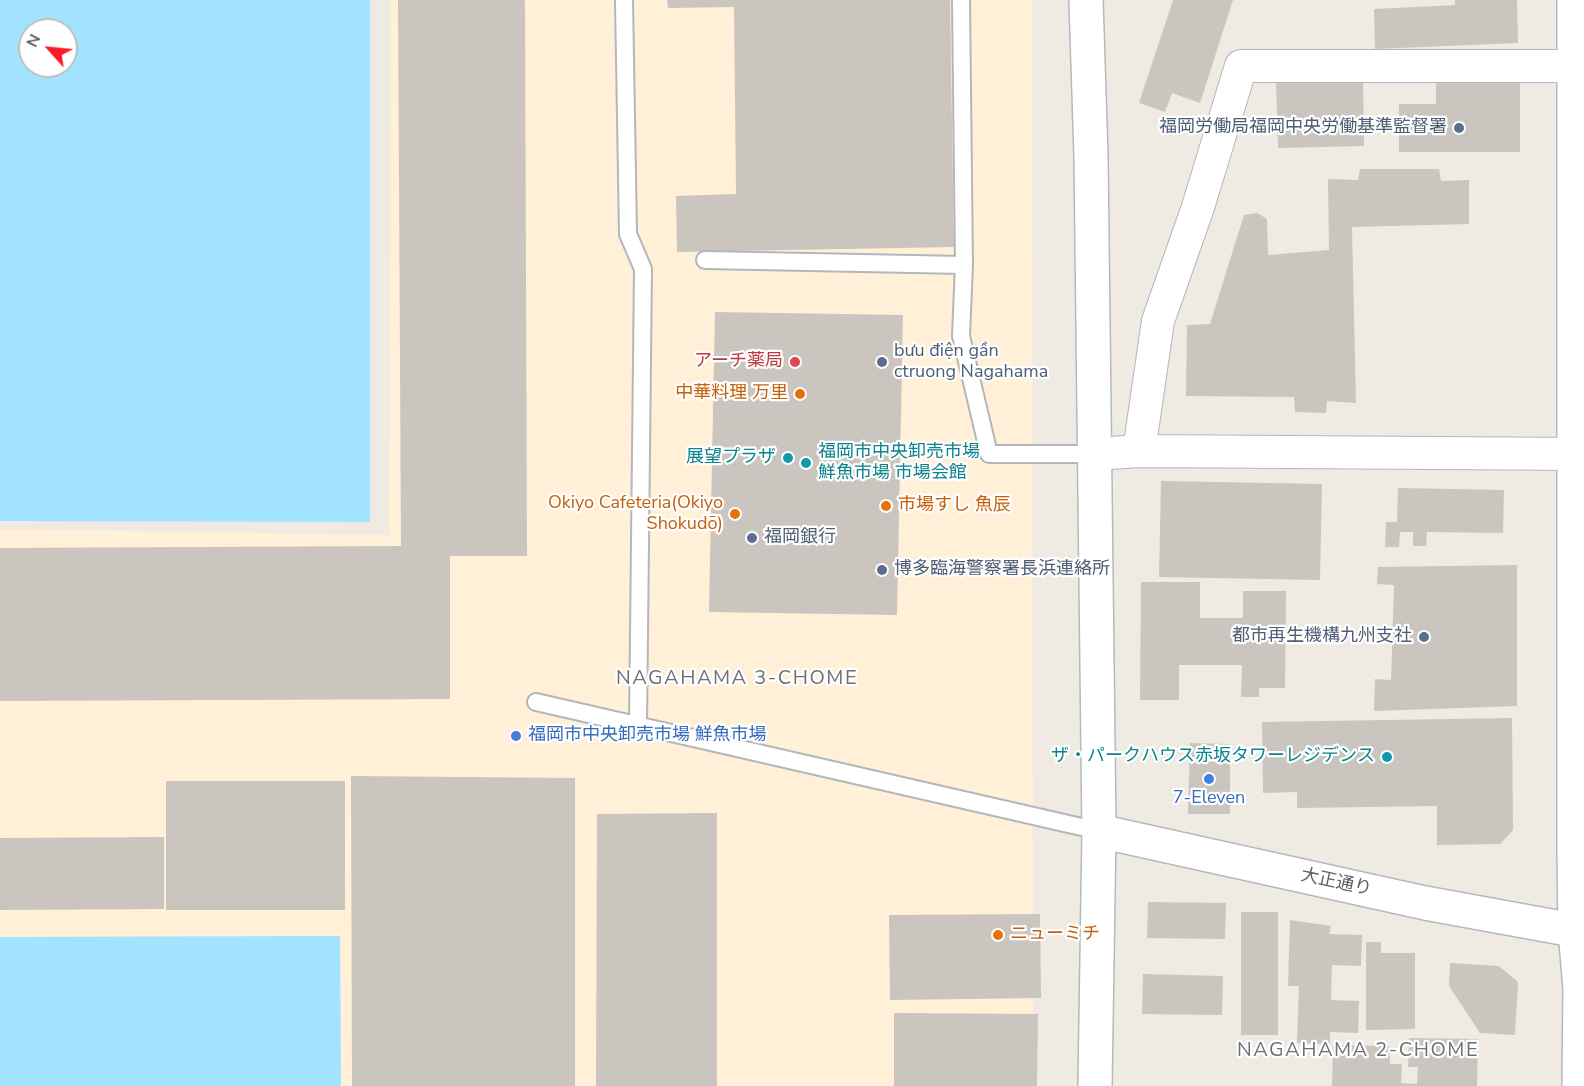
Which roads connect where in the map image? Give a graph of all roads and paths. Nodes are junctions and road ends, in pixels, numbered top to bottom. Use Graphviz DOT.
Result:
graph roads {
  1 [pos="624,0"];
  2 [pos="961,0"];
  3 [pos="1086,0"];
  4 [pos="1574,0"];
  5 [pos="1575,66"];
  6 [pos="705,260"];
  7 [pos="964,265"];
  8 [pos="1139,451"];
  9 [pos="1579,453"];
  10 [pos="1096,454"];
  11 [pos="536,702"];
  12 [pos="638,725"];
  13 [pos="1099,831"];
  14 [pos="1579,931"];
  15 [pos="1095,1086"];
  16 [pos="1579,1086"];
  1 -- 12 [label="lane"];
  2 -- 7 [label="lane"];
  3 -- 10 [label="street"];
  4 -- 5 [label="street"];
  5 -- 8 [label="street"];
  5 -- 9 [label="street"];
  6 -- 7 [label="lane"];
  7 -- 10 [label="lane"];
  8 -- 9 [label="street"];
  8 -- 10 [label="street"];
  9 -- 14 [label="street"];
  10 -- 13 [label="street"];
  11 -- 12 [label="lane"];
  12 -- 13 [label="lane"];
  13 -- 14 [label="street, 大正通り"];
  13 -- 15 [label="street"];
  14 -- 16 [label="street"];
}
